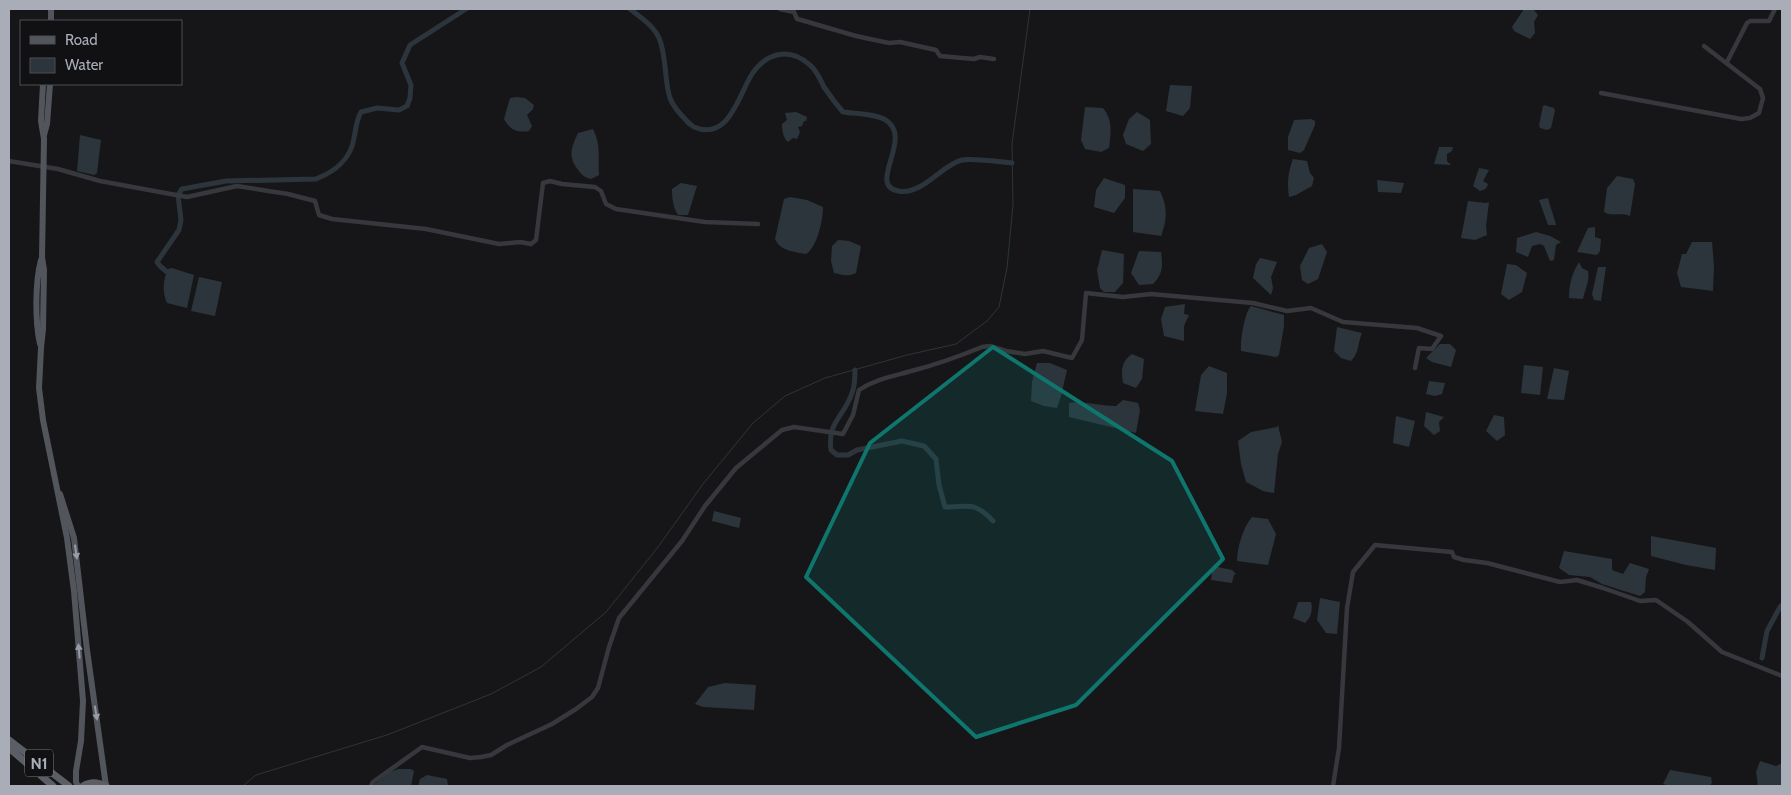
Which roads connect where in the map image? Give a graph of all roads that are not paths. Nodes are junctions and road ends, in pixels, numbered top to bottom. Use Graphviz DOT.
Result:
graph roads {
  1 [pos="780,9"];
  2 [pos="1775,9"];
  3 [pos="1704,46"];
  4 [pos="994,60"];
  5 [pos="1727,62"];
  6 [pos="43,85"];
  7 [pos="50,85"];
  8 [pos="1602,93"];
  9 [pos="44,139"];
  10 [pos="9,161"];
  11 [pos="43,166"];
  12 [pos="758,224"];
  13 [pos="1415,368"];
  14 [pos="58,488"];
  15 [pos="1782,676"];
  16 [pos="9,740"];
  17 [pos="9,748"];
  18 [pos="53,786"];
  19 [pos="69,786"];
  20 [pos="78,786"];
  21 [pos="83,786"];
  22 [pos="106,786"];
  23 [pos="370,786"];
  24 [pos="1333,786"];
  1 -- 4 [label="street"];
  2 -- 5 [label="street"];
  3 -- 5 [label="street"];
  5 -- 8 [label="street"];
  6 -- 9 [label="main road"];
  7 -- 9 [label="main road"];
  9 -- 11 [label="main road"];
  10 -- 11 [label="street"];
  11 -- 12 [label="street"];
  11 -- 14 [label="main road"];
  13 -- 23 [label="street"];
  20 -- 14 [label="main road, one-way"];
  14 -- 22 [label="main road, one-way"];
  15 -- 24 [label="street"];
  16 -- 19 [label="highway, N1"];
  17 -- 18 [label="highway, N1"];
  21 -- 22 [label="highway"];
}
